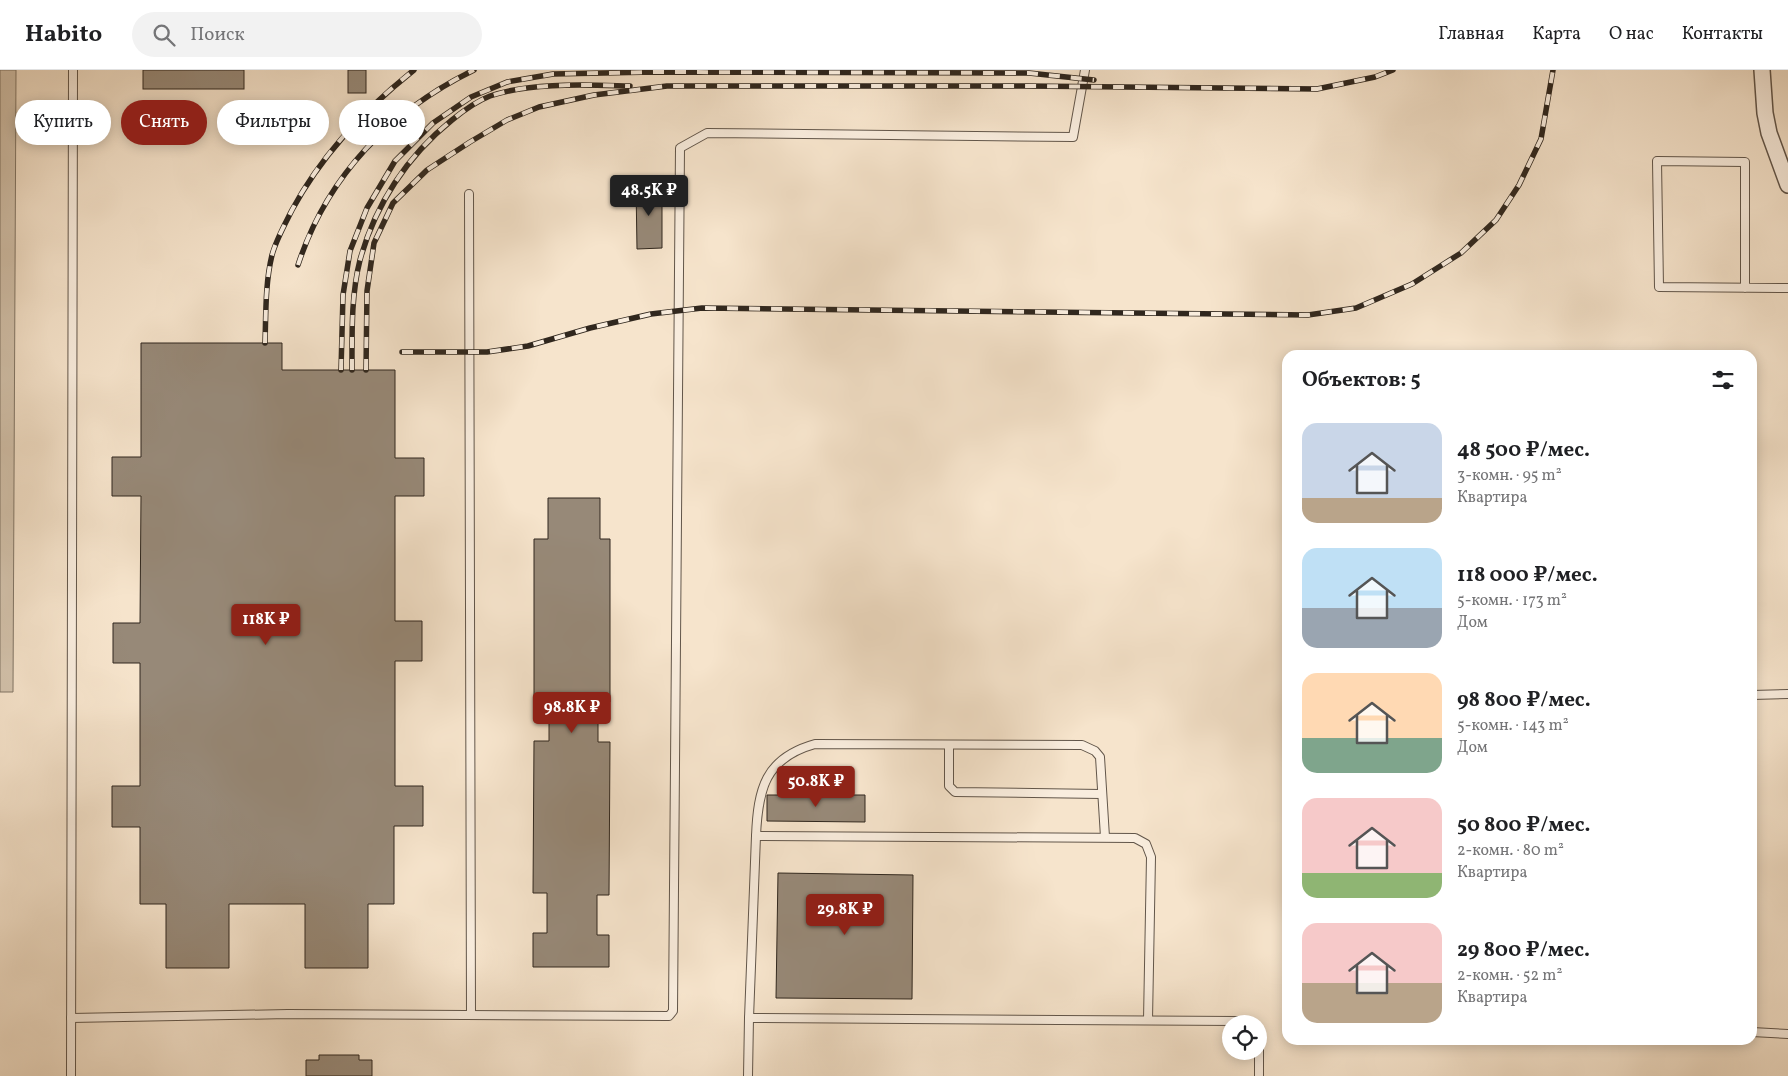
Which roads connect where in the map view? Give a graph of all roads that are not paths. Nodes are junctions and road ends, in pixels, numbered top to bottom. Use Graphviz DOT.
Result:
graph roads {
  1 [pos="73,70"];
  2 [pos="1085,70"];
  3 [pos="1762,70"];
  4 [pos="1788,185"];
  5 [pos="469,194"];
  6 [pos="1745,288"];
  7 [pos="1788,288"];
  8 [pos="1788,694"];
  9 [pos="1757,695"];
  10 [pos="949,745"];
  11 [pos="1102,794"];
  12 [pos="756,836"];
  13 [pos="1105,837"];
  14 [pos="472,1014"];
  15 [pos="71,1018"];
  16 [pos="749,1018"];
  17 [pos="1148,1020"];
  18 [pos="1222,1021"];
  19 [pos="1757,1032"];
  20 [pos="1788,1034"];
  21 [pos="1260,1060"];
  22 [pos="71,1076"];
  23 [pos="748,1076"];
  24 [pos="1260,1076"];
  1 -- 15 [label="lane"];
  2 -- 14 [label="lane"];
  3 -- 4 [label="street"];
  5 -- 14 [label="lane"];
  6 -- 6 [label="lane"];
  6 -- 7 [label="lane"];
  8 -- 9 [label="lane"];
  10 -- 11 [label="lane"];
  10 -- 11 [label="lane"];
  10 -- 12 [label="lane"];
  11 -- 13 [label="lane"];
  12 -- 13 [label="lane"];
  12 -- 16 [label="lane"];
  13 -- 17 [label="lane"];
  14 -- 15 [label="lane"];
  15 -- 22 [label="lane"];
  16 -- 17 [label="lane"];
  16 -- 23 [label="lane"];
  17 -- 18 [label="lane"];
  19 -- 20 [label="lane"];
  21 -- 24 [label="lane"];
}
